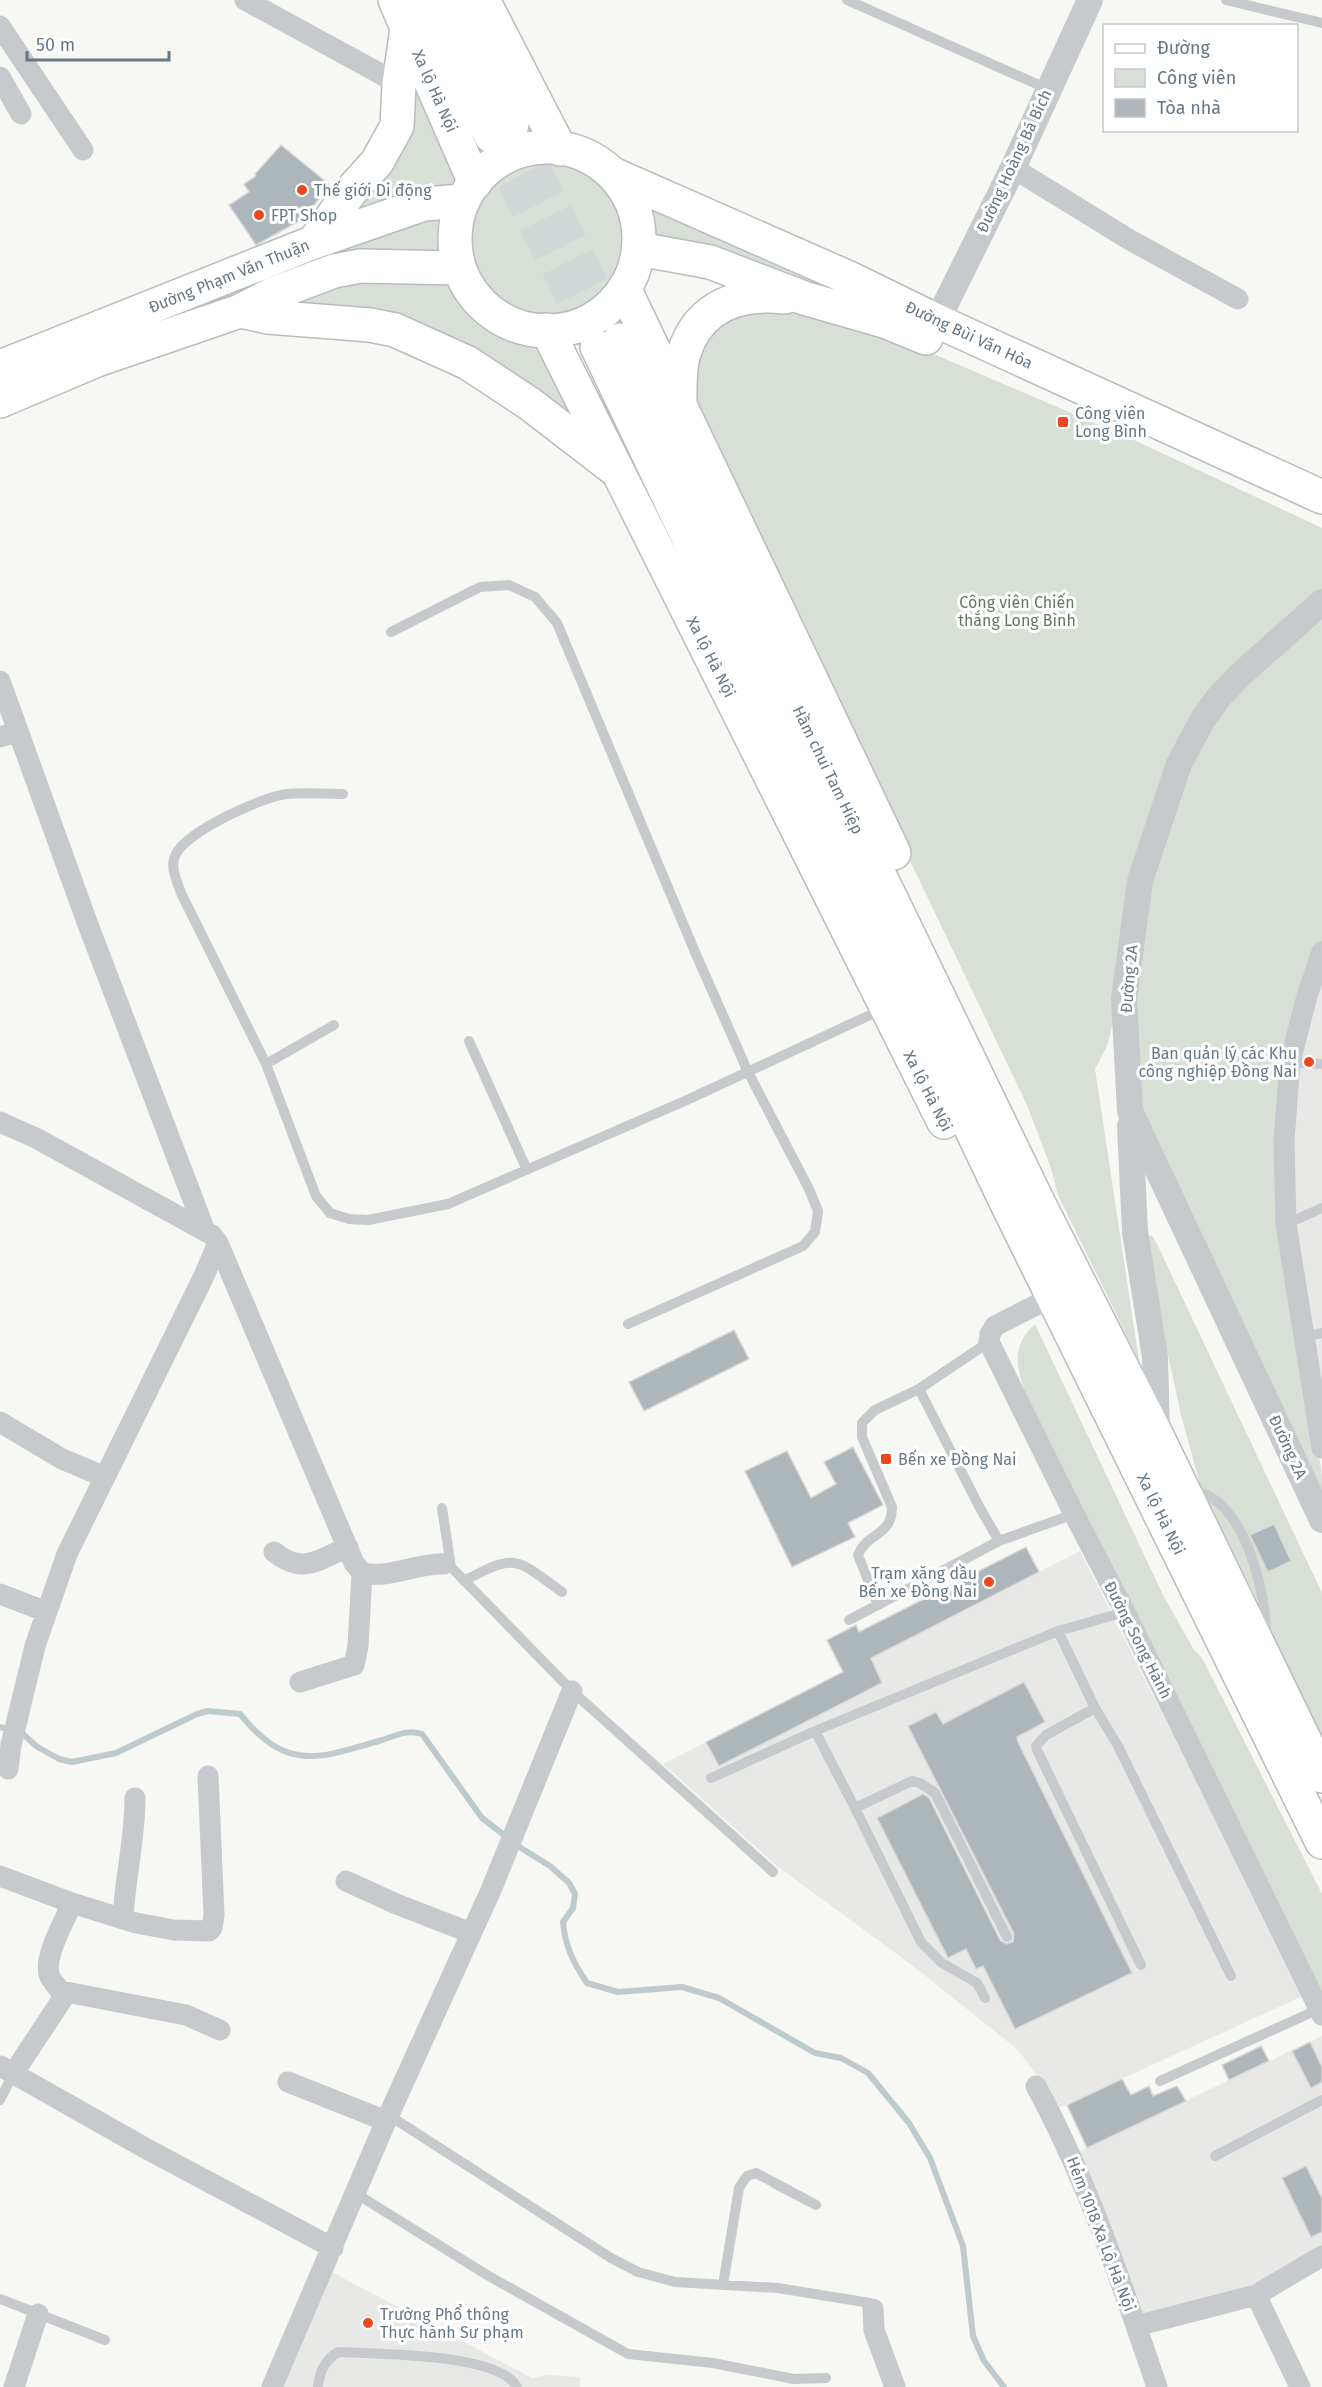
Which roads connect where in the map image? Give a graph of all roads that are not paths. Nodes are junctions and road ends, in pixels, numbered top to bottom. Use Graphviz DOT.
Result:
graph roads {
  1 [pos="245,0"];
  2 [pos="425,0"];
  3 [pos="453,0"];
  4 [pos="483,0"];
  5 [pos="847,0"];
  6 [pos="1090,0"];
  7 [pos="1226,0"];
  8 [pos="401,14"];
  9 [pos="1322,23"];
  10 [pos="0,26"];
  11 [pos="19,54"];
  12 [pos="0,65"];
  13 [pos="0,77"];
  14 [pos="399,84"];
  15 [pos="1048,89"];
  16 [pos="21,114"];
  17 [pos="560,149"];
  18 [pos="83,150"];
  19 [pos="1013,168"];
  20 [pos="615,175"];
  21 [pos="469,192"];
  22 [pos="314,242"];
  23 [pos="639,249"];
  24 [pos="459,268"];
  25 [pos="625,290"];
  26 [pos="804,298"];
  27 [pos="1238,299"];
  28 [pos="240,311"];
  29 [pos="547,330"];
  30 [pos="932,330"];
  31 [pos="608,341"];
  32 [pos="0,367"];
  33 [pos="0,401"];
  34 [pos="680,404"];
  35 [pos="617,471"];
  36 [pos="1321,510"];
  37 [pos="1322,602"];
  38 [pos="391,632"];
  39 [pos="0,681"];
  40 [pos="9,735"];
  41 [pos="343,794"];
  42 [pos="1322,952"];
  43 [pos="886,1007"];
  44 [pos="334,1025"];
  45 [pos="469,1041"];
  46 [pos="1290,1062"];
  47 [pos="266,1064"];
  48 [pos="1322,1064"];
  49 [pos="748,1072"];
  50 [pos="1130,1111"];
  51 [pos="0,1122"];
  52 [pos="527,1170"];
  53 [pos="1024,1206"];
  54 [pos="1322,1208"];
  55 [pos="1286,1224"];
  56 [pos="211,1237"];
  57 [pos="1054,1296"];
  58 [pos="628,1324"];
  59 [pos="1313,1335"];
  60 [pos="989,1342"];
  61 [pos="919,1389"];
  62 [pos="0,1422"];
  63 [pos="1157,1436"];
  64 [pos="1322,1448"];
  65 [pos="105,1477"];
  66 [pos="442,1508"];
  67 [pos="1074,1514"];
  68 [pos="1322,1520"];
  69 [pos="999,1541"];
  70 [pos="348,1547"];
  71 [pos="274,1552"];
  72 [pos="447,1566"];
  73 [pos="362,1573"];
  74 [pos="464,1581"];
  75 [pos="562,1592"];
  76 [pos="0,1594"];
  77 [pos="878,1605"];
  78 [pos="47,1612"];
  79 [pos="1125,1612"];
  80 [pos="849,1620"];
  81 [pos="1059,1631"];
  82 [pos="300,1682"];
  83 [pos="572,1692"];
  84 [pos="1095,1708"];
  85 [pos="815,1731"];
  86 [pos="6,1744"];
  87 [pos="8,1769"];
  88 [pos="208,1776"];
  89 [pos="1322,1776"];
  90 [pos="711,1778"];
  91 [pos="135,1798"];
  92 [pos="855,1808"];
  93 [pos="1322,1842"];
  94 [pos="773,1872"];
  95 [pos="0,1876"];
  96 [pos="346,1881"];
  97 [pos="72,1903"];
  98 [pos="123,1918"];
  99 [pos="471,1934"];
  100 [pos="1007,1937"];
  101 [pos="1141,1965"];
  102 [pos="1231,1976"];
  103 [pos="61,1990"];
  104 [pos="986,1998"];
  105 [pos="1321,2012"];
  106 [pos="220,2030"];
  107 [pos="7,2070"];
  108 [pos="1160,2081"];
  109 [pos="288,2082"];
  110 [pos="1036,2086"];
  111 [pos="0,2100"];
  112 [pos="1322,2100"];
  113 [pos="388,2119"];
  114 [pos="1215,2156"];
  115 [pos="774,2183"];
  116 [pos="355,2193"];
  117 [pos="333,2248"];
  118 [pos="1322,2256"];
  119 [pos="723,2285"];
  120 [pos="1256,2295"];
  121 [pos="0,2299"];
  122 [pos="873,2309"];
  123 [pos="38,2314"];
  124 [pos="1136,2326"];
  125 [pos="105,2340"];
  126 [pos="826,2378"];
  127 [pos="14,2387"];
  128 [pos="272,2387"];
  129 [pos="318,2387"];
  130 [pos="517,2387"];
  131 [pos="895,2387"];
  132 [pos="1157,2387"];
  133 [pos="1300,2387"];
  1 -- 14 [label="street"];
  2 -- 3 [label="main road"];
  4 -- 17 [label="main road"];
  5 -- 15 [label="lane"];
  6 -- 15 [label="street, Đường Hoàng Bá Bích"];
  7 -- 9 [label="lane"];
  8 -- 14 [label="main road"];
  8 -- 21 [label="main road, Xa lộ Hà Nội"];
  10 -- 11 [label="street"];
  11 -- 12 [label="street"];
  11 -- 18 [label="street"];
  13 -- 16 [label="street"];
  14 -- 22 [label="main road"];
  15 -- 19 [label="street, Đường Hoàng Bá Bích"];
  17 -- 20 [label="main road"];
  17 -- 21 [label="main road"];
  19 -- 27 [label="street"];
  19 -- 30 [label="street, Đường Hoàng Bá Bích"];
  20 -- 23 [label="main road"];
  20 -- 30 [label="main road, Đường Bùi Văn Hòa"];
  21 -- 22 [label="main road, Đường Phạm Văn Thuận"];
  21 -- 24 [label="main road"];
  22 -- 32 [label="main road, Đường Phạm Văn Thuận"];
  23 -- 25 [label="main road"];
  23 -- 26 [label="main road, Đường Bùi Văn Hòa"];
  24 -- 28 [label="main road, Đường Phạm Văn Thuận"];
  24 -- 29 [label="main road"];
  25 -- 29 [label="main road"];
  25 -- 34 [label="main road, Xa lộ Hà Nội"];
  26 -- 30 [label="main road, Đường Bùi Văn Hòa"];
  26 -- 34 [label="main road"];
  28 -- 33 [label="main road, Đường Phạm Văn Thuận"];
  28 -- 35 [label="main road"];
  29 -- 35 [label="main road, Xa lộ Hà Nội"];
  30 -- 36 [label="main road, Đường Bùi Văn Hòa"];
  31 -- 53 [label="main road, Hầm chui Tam Hiệp"];
  34 -- 53 [label="main road, Xa lộ Hà Nội"];
  35 -- 43 [label="main road, Xa lộ Hà Nội"];
  37 -- 50 [label="street, Đường 2A"];
  38 -- 49 [label="lane"];
  39 -- 40 [label="street"];
  40 -- 56 [label="street"];
  41 -- 47 [label="lane"];
  42 -- 46 [label="street"];
  43 -- 49 [label="lane"];
  43 -- 53 [label="main road, Xa lộ Hà Nội"];
  44 -- 47 [label="lane"];
  45 -- 52 [label="lane"];
  46 -- 48 [label="lane"];
  46 -- 55 [label="street"];
  47 -- 52 [label="lane"];
  49 -- 52 [label="lane"];
  49 -- 58 [label="lane"];
  50 -- 63 [label="street"];
  50 -- 68 [label="street, Đường 2A"];
  51 -- 56 [label="street"];
  53 -- 57 [label="main road, Xa lộ Hà Nội"];
  53 -- 63 [label="main road, Xa lộ Hà Nội"];
  54 -- 55 [label="lane"];
  55 -- 59 [label="street"];
  56 -- 65 [label="street"];
  56 -- 70 [label="street"];
  57 -- 60 [label="street"];
  57 -- 93 [label="main road, Xa lộ Hà Nội"];
  59 -- 64 [label="street"];
  60 -- 61 [label="lane"];
  60 -- 67 [label="street, Đường Song Hành"];
  61 -- 69 [label="lane"];
  61 -- 77 [label="lane"];
  62 -- 65 [label="street"];
  63 -- 89 [label="main road, Xa lộ Hà Nội"];
  65 -- 78 [label="street"];
  66 -- 72 [label="lane"];
  67 -- 69 [label="lane"];
  67 -- 79 [label="street, Đường Song Hành"];
  69 -- 77 [label="lane"];
  70 -- 71 [label="street"];
  70 -- 73 [label="street"];
  72 -- 73 [label="street"];
  72 -- 74 [label="lane"];
  73 -- 82 [label="street"];
  74 -- 75 [label="lane"];
  74 -- 83 [label="lane"];
  76 -- 78 [label="street"];
  77 -- 80 [label="lane"];
  78 -- 86 [label="street"];
  79 -- 81 [label="lane"];
  79 -- 105 [label="street, Đường Song Hành"];
  81 -- 84 [label="lane"];
  81 -- 85 [label="lane"];
  83 -- 94 [label="lane"];
  83 -- 99 [label="street"];
  84 -- 101 [label="lane"];
  84 -- 102 [label="lane"];
  85 -- 90 [label="lane"];
  85 -- 92 [label="lane"];
  86 -- 87 [label="street"];
  88 -- 98 [label="street"];
  91 -- 98 [label="street"];
  92 -- 100 [label="lane"];
  92 -- 104 [label="lane"];
  95 -- 97 [label="street"];
  96 -- 99 [label="street"];
  97 -- 98 [label="street"];
  97 -- 103 [label="street"];
  99 -- 113 [label="street"];
  103 -- 106 [label="street"];
  103 -- 107 [label="street"];
  105 -- 108 [label="lane"];
  107 -- 111 [label="lane"];
  107 -- 117 [label="street"];
  109 -- 113 [label="street"];
  110 -- 124 [label="street, Hẻm 1018 Xa Lộ Hà Nội"];
  112 -- 114 [label="lane"];
  113 -- 116 [label="street"];
  113 -- 119 [label="lane"];
  115 -- 119 [label="lane"];
  116 -- 117 [label="street"];
  116 -- 126 [label="lane"];
  117 -- 128 [label="street"];
  118 -- 120 [label="street"];
  119 -- 122 [label="lane"];
  120 -- 124 [label="street"];
  120 -- 133 [label="street"];
  121 -- 123 [label="lane"];
  122 -- 131 [label="street"];
  123 -- 125 [label="lane"];
  123 -- 127 [label="street"];
  124 -- 132 [label="street, Hẻm 1018 Xa Lộ Hà Nội"];
  129 -- 130 [label="lane"];
}
